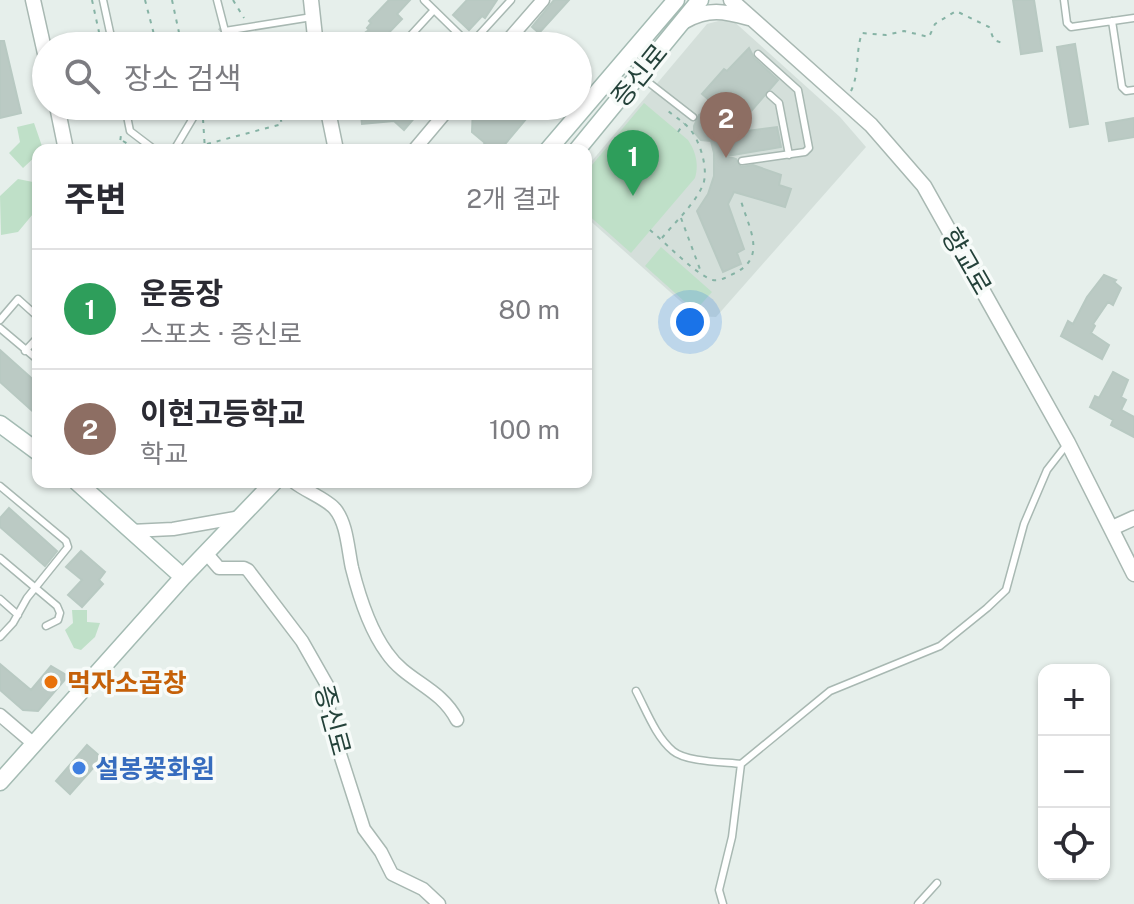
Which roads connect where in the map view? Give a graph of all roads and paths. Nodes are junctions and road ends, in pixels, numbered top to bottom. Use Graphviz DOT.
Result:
graph roads {
  1 [pos="33,0"];
  2 [pos="92,0"];
  3 [pos="103,0"];
  4 [pos="145,0"];
  5 [pos="172,0"];
  6 [pos="217,0"];
  7 [pos="233,0"];
  8 [pos="311,0"];
  9 [pos="424,0"];
  10 [pos="511,0"];
  11 [pos="543,0"];
  12 [pos="676,0"];
  13 [pos="700,0"];
  14 [pos="731,0"];
  15 [pos="739,0"];
  16 [pos="1064,0"];
  17 [pos="433,11"];
  18 [pos="256,16"];
  19 [pos="312,17"];
  20 [pos="751,18"];
  21 [pos="1134,18"];
  22 [pos="1112,21"];
  23 [pos="681,23"];
  24 [pos="40,32"];
  25 [pos="99,32"];
  26 [pos="110,32"];
  27 [pos="153,32"];
  28 [pos="179,32"];
  29 [pos="314,32"];
  30 [pos="414,32"];
  31 [pos="455,32"];
  32 [pos="481,32"];
  33 [pos="515,32"];
  34 [pos="1002,43"];
  35 [pos="758,54"];
  36 [pos="813,73"];
  37 [pos="639,75"];
  38 [pos="798,90"];
  39 [pos="1134,90"];
  40 [pos="834,92"];
  41 [pos="770,95"];
  42 [pos="592,98"];
  43 [pos="668,111"];
  44 [pos="692,116"];
  45 [pos="60,120"];
  46 [pos="128,120"];
  47 [pos="192,120"];
  48 [pos="203,120"];
  49 [pos="281,120"];
  50 [pos="330,120"];
  51 [pos="439,120"];
  52 [pos="574,120"];
  53 [pos="684,123"];
  54 [pos="678,132"];
  55 [pos="122,140"];
  56 [pos="65,144"];
  57 [pos="128,144"];
  58 [pos="147,144"];
  59 [pos="178,144"];
  60 [pos="207,144"];
  61 [pos="335,144"];
  62 [pos="419,144"];
  63 [pos="553,144"];
  64 [pos="582,144"];
  65 [pos="789,155"];
  66 [pos="742,161"];
  67 [pos="741,201"];
  68 [pos="680,216"];
  69 [pos="650,230"];
  70 [pos="661,239"];
  71 [pos="701,273"];
  72 [pos="32,312"];
  73 [pos="0,320"];
  74 [pos="0,328"];
  75 [pos="32,343"];
  76 [pos="25,351"];
  77 [pos="32,356"];
  78 [pos="0,424"];
  79 [pos="1068,443"];
  80 [pos="32,448"];
  81 [pos="0,486"];
  82 [pos="84,488"];
  83 [pos="268,488"];
  84 [pos="302,488"];
  85 [pos="241,517"];
  86 [pos="1134,518"];
  87 [pos="1112,528"];
  88 [pos="131,531"];
  89 [pos="206,553"];
  90 [pos="0,558"];
  91 [pos="1134,574"];
  92 [pos="183,577"];
  93 [pos="36,588"];
  94 [pos="0,599"];
  95 [pos="18,615"];
  96 [pos="46,626"];
  97 [pos="0,637"];
  98 [pos="636,691"];
  99 [pos="0,715"];
  100 [pos="457,720"];
  101 [pos="34,744"];
  102 [pos="741,764"];
  103 [pos="0,782"];
  104 [pos="937,883"];
  105 [pos="439,904"];
  106 [pos="723,904"];
  107 [pos="918,904"];
  1 -- 24 [label="street"];
  2 -- 25 [label="path"];
  3 -- 26 [label="lane"];
  4 -- 27 [label="path"];
  5 -- 28 [label="path"];
  6 -- 19 [label="lane"];
  7 -- 18 [label="path"];
  8 -- 19 [label="street"];
  9 -- 17 [label="lane"];
  10 -- 32 [label="lane"];
  11 -- 33 [label="street"];
  12 -- 42 [label="main road, 증신로"];
  13 -- 23 [label="main road, 증신로"];
  14 -- 20 [label="street, 향교로"];
  15 -- 20 [label="street"];
  16 -- 22 [label="lane"];
  17 -- 30 [label="lane"];
  17 -- 31 [label="lane"];
  19 -- 29 [label="street"];
  20 -- 23 [label="street"];
  20 -- 36 [label="street, 향교로"];
  21 -- 22 [label="lane"];
  22 -- 39 [label="lane"];
  23 -- 37 [label="main road, 증신로"];
  34 -- 40 [label="path"];
  35 -- 38 [label="lane"];
  36 -- 38 [label="lane"];
  36 -- 40 [label="street, 향교로"];
  37 -- 44 [label="lane"];
  37 -- 64 [label="main road, 증신로"];
  38 -- 65 [label="lane"];
  40 -- 79 [label="street, 향교로"];
  41 -- 65 [label="lane"];
  43 -- 53 [label="path"];
  44 -- 53 [label="path"];
  45 -- 56 [label="street"];
  46 -- 58 [label="lane"];
  47 -- 59 [label="lane"];
  48 -- 60 [label="path"];
  49 -- 60 [label="path"];
  50 -- 61 [label="street"];
  51 -- 62 [label="street"];
  52 -- 63 [label="main road, 증신로"];
  53 -- 54 [label="path"];
  53 -- 68 [label="path"];
  55 -- 57 [label="path"];
  65 -- 66 [label="lane"];
  67 -- 71 [label="path"];
  68 -- 70 [label="path"];
  68 -- 71 [label="path"];
  69 -- 70 [label="path"];
  70 -- 71 [label="path"];
  72 -- 73 [label="lane"];
  74 -- 76 [label="lane"];
  75 -- 76 [label="lane"];
  76 -- 77 [label="lane"];
  78 -- 80 [label="main road"];
  79 -- 87 [label="street, 향교로"];
  79 -- 102 [label="lane"];
  81 -- 93 [label="lane"];
  82 -- 88 [label="main road"];
  83 -- 85 [label="main road"];
  84 -- 100 [label="street"];
  85 -- 88 [label="street"];
  85 -- 89 [label="main road"];
  86 -- 87 [label="street"];
  87 -- 91 [label="street, 향교로"];
  88 -- 92 [label="main road"];
  89 -- 92 [label="main road"];
  89 -- 105 [label="street, 증신로"];
  90 -- 93 [label="lane"];
  92 -- 101 [label="main road"];
  93 -- 95 [label="lane"];
  93 -- 96 [label="lane"];
  94 -- 95 [label="lane"];
  95 -- 97 [label="lane"];
  98 -- 102 [label="lane"];
  99 -- 101 [label="street"];
  101 -- 103 [label="main road"];
  102 -- 106 [label="lane"];
  104 -- 107 [label="lane"];
}
